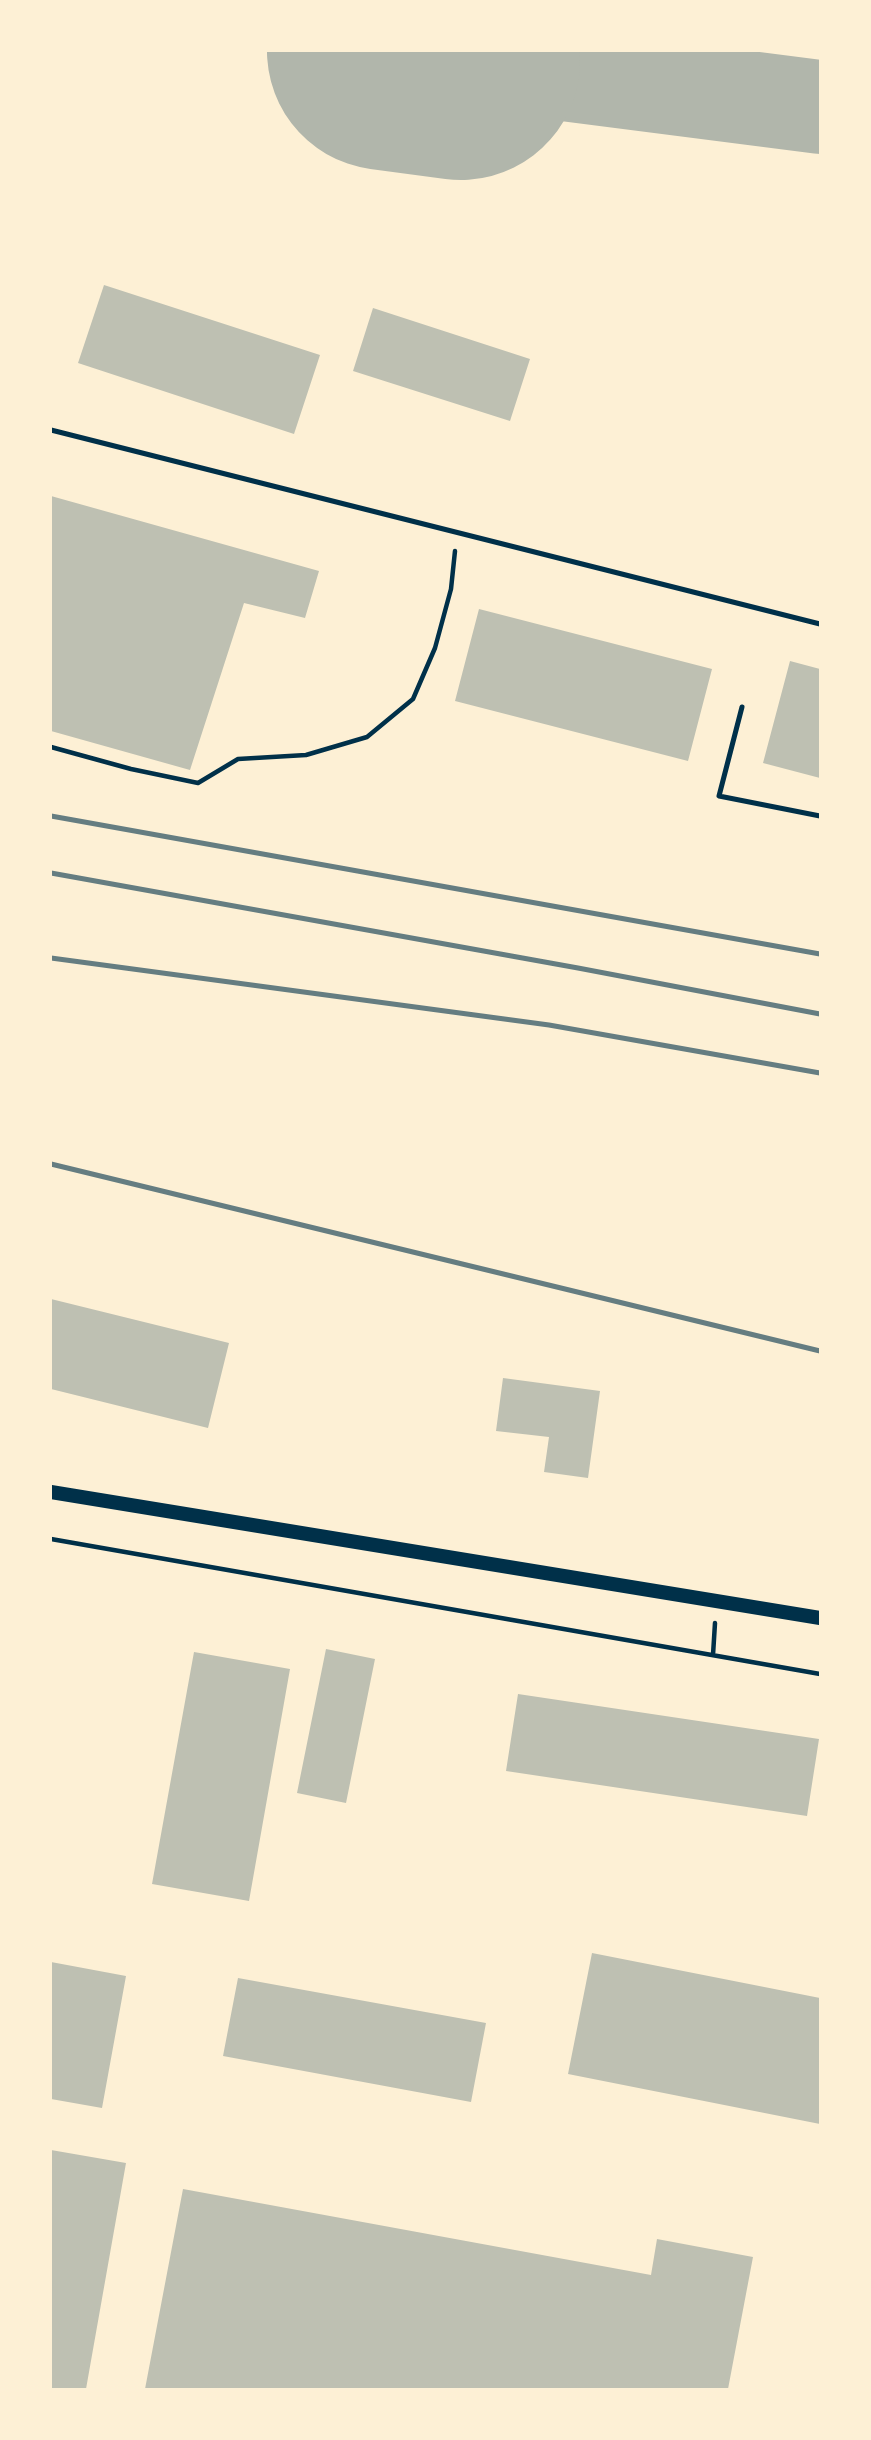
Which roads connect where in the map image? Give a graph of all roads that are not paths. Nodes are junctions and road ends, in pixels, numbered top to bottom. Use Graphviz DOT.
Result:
graph roads {
  1 [pos="51,430"];
  2 [pos="820,624"];
  3 [pos="742,707"];
  4 [pos="820,816"];
  5 [pos="51,1492"];
  6 [pos="820,1618"];
  1 -- 2 [label="lane"];
  3 -- 4 [label="lane"];
  5 -- 6 [label="main road"];
}
